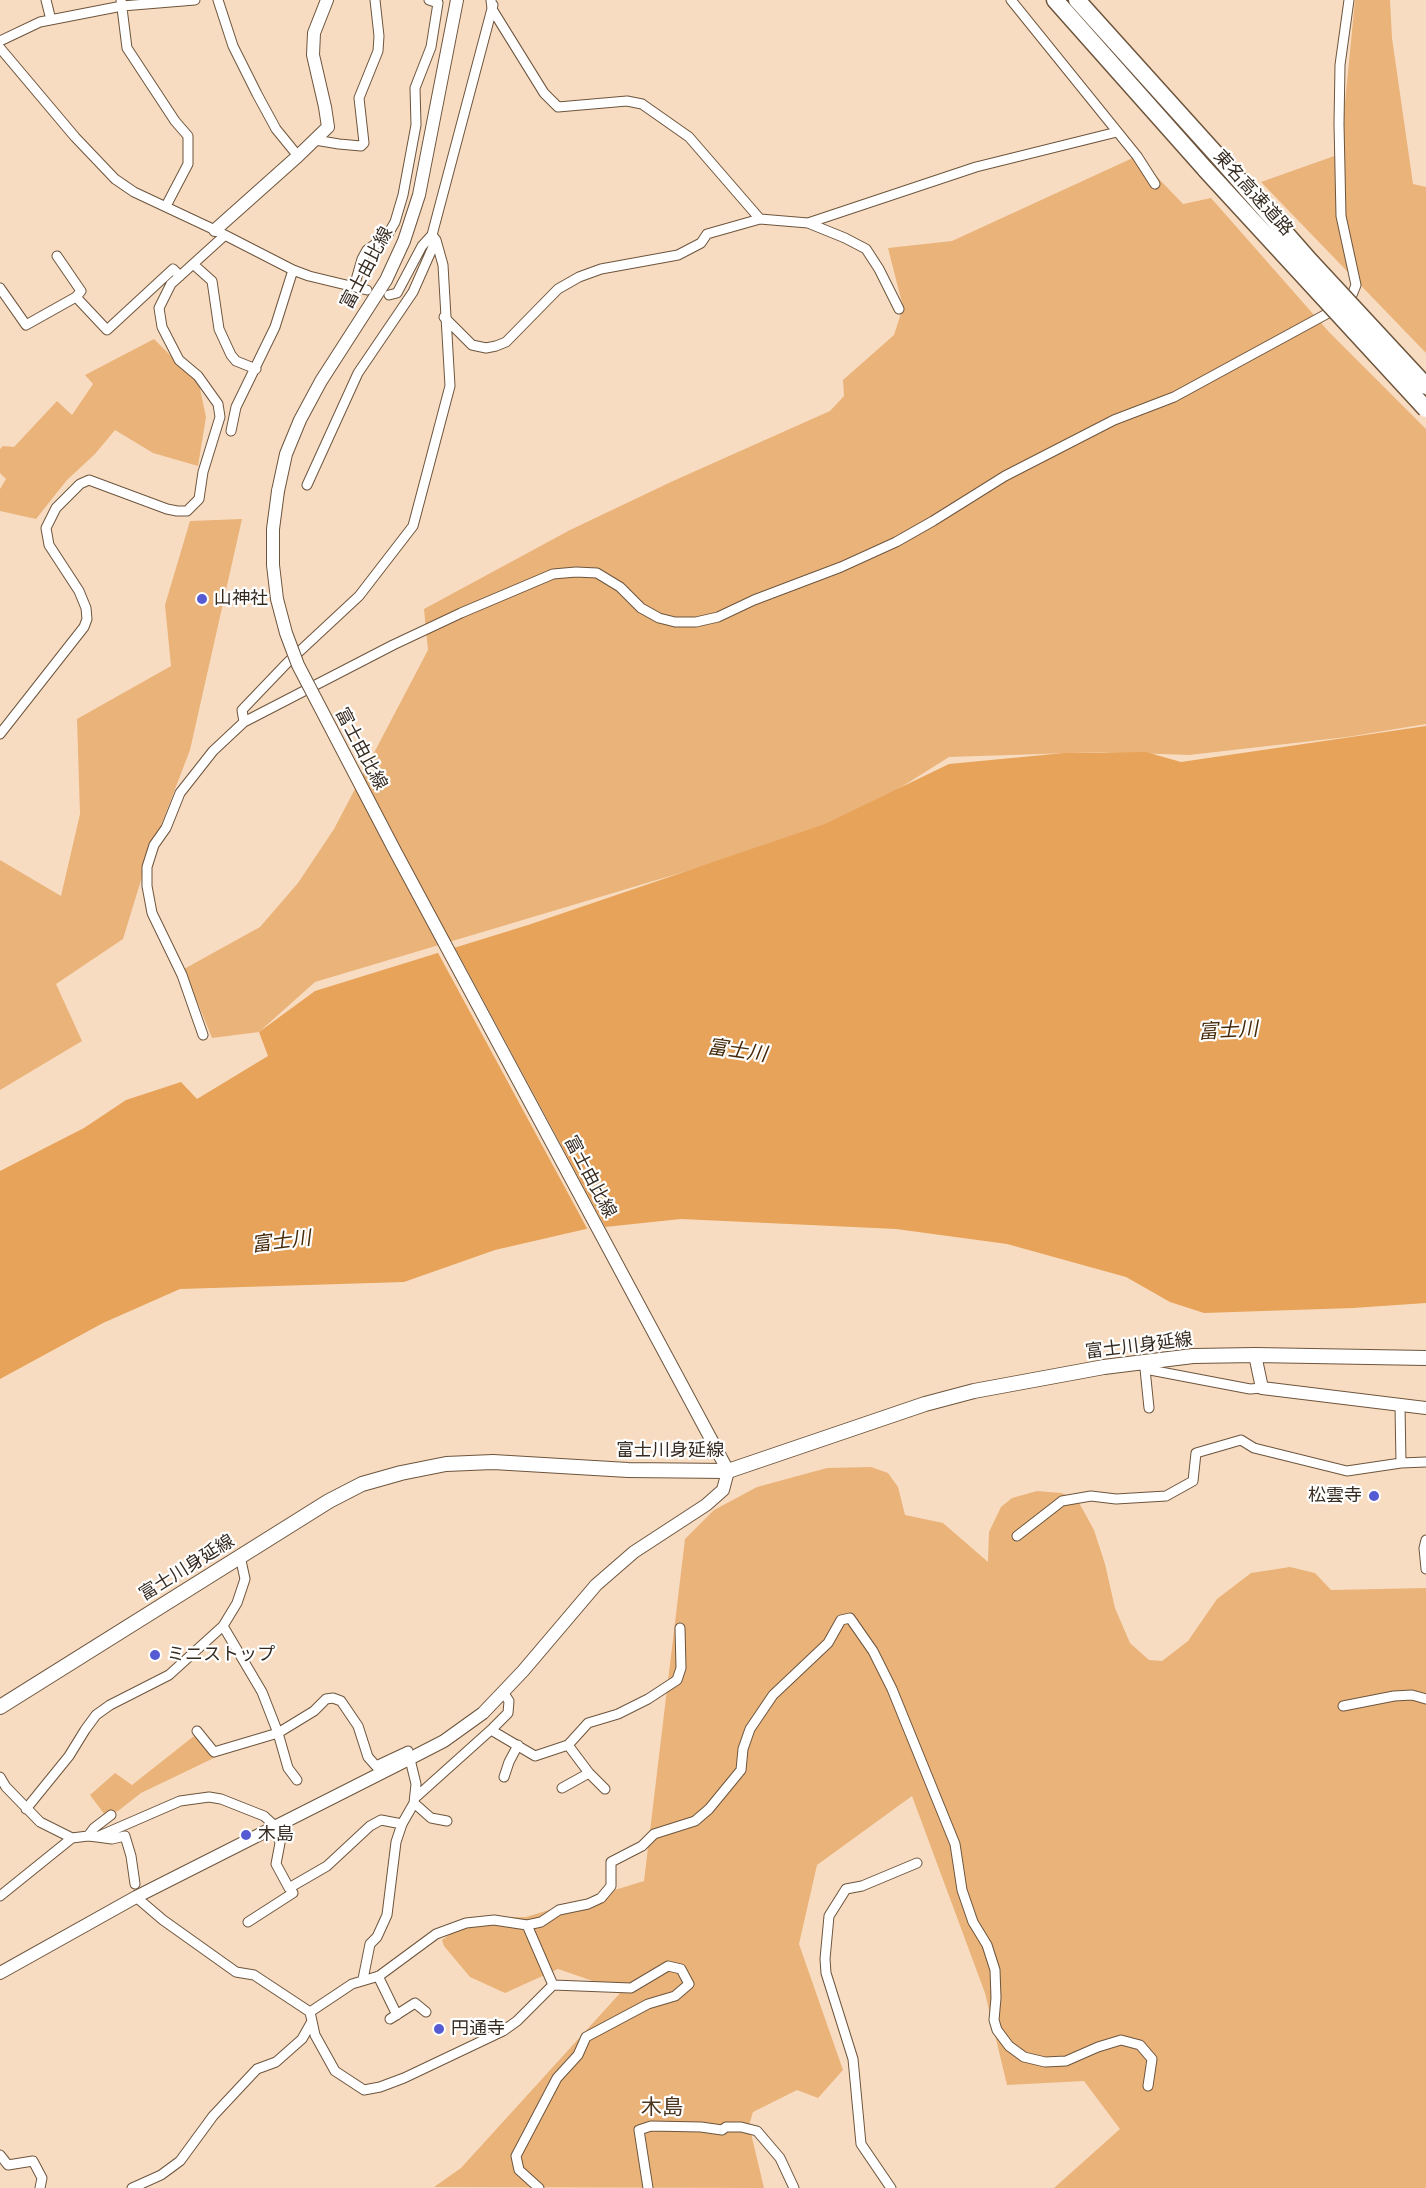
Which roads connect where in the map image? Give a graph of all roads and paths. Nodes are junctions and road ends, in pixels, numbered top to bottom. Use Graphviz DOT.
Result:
graph roads {
  1 [pos="46,0"];
  2 [pos="195,0"];
  3 [pos="218,0"];
  4 [pos="327,0"];
  5 [pos="375,0"];
  6 [pos="429,0"];
  7 [pos="457,0"];
  8 [pos="1011,0"];
  9 [pos="1055,0"];
  10 [pos="1077,0"];
  11 [pos="1349,0"];
  12 [pos="121,3"];
  13 [pos="493,3"];
  14 [pos="51,20"];
  15 [pos="0,41"];
  16 [pos="0,48"];
  17 [pos="1117,132"];
  18 [pos="315,140"];
  19 [pos="298,156"];
  20 [pos="1155,184"];
  21 [pos="166,206"];
  22 [pos="760,219"];
  23 [pos="808,223"];
  24 [pos="220,233"];
  25 [pos="434,237"];
  26 [pos="57,256"];
  27 [pos="193,264"];
  28 [pos="292,270"];
  29 [pos="180,276"];
  30 [pos="354,287"];
  31 [pos="0,288"];
  32 [pos="367,290"];
  33 [pos="389,295"];
  34 [pos="76,297"];
  35 [pos="899,309"];
  36 [pos="444,316"];
  37 [pos="256,369"];
  38 [pos="1426,386"];
  39 [pos="1426,409"];
  40 [pos="231,431"];
  41 [pos="307,485"];
  42 [pos="244,722"];
  43 [pos="0,734"];
  44 [pos="203,1035"];
  45 [pos="1255,1355"];
  46 [pos="1426,1358"];
  47 [pos="1262,1388"];
  48 [pos="1400,1406"];
  49 [pos="1149,1408"];
  50 [pos="1426,1408"];
  51 [pos="1401,1462"];
  52 [pos="1426,1462"];
  53 [pos="728,1471"];
  54 [pos="1017,1536"];
  55 [pos="1426,1540"];
  56 [pos="240,1556"];
  57 [pos="1426,1569"];
  58 [pos="223,1626"];
  59 [pos="680,1628"];
  60 [pos="503,1692"];
  61 [pos="1426,1699"];
  62 [pos="1343,1706"];
  63 [pos="0,1707"];
  64 [pos="491,1730"];
  65 [pos="197,1731"];
  66 [pos="278,1733"];
  67 [pos="518,1745"];
  68 [pos="568,1745"];
  69 [pos="411,1758"];
  70 [pos="589,1773"];
  71 [pos="0,1777"];
  72 [pos="504,1777"];
  73 [pos="297,1780"];
  74 [pos="562,1788"];
  75 [pos="605,1789"];
  76 [pos="414,1801"];
  77 [pos="26,1809"];
  78 [pos="111,1815"];
  79 [pos="447,1821"];
  80 [pos="402,1824"];
  81 [pos="275,1826"];
  82 [pos="93,1836"];
  83 [pos="72,1838"];
  84 [pos="917,1863"];
  85 [pos="135,1884"];
  86 [pos="293,1893"];
  87 [pos="0,1896"];
  88 [pos="136,1897"];
  89 [pos="249,1922"];
  90 [pos="526,1925"];
  91 [pos="0,1973"];
  92 [pos="378,1976"];
  93 [pos="363,1979"];
  94 [pos="554,1985"];
  95 [pos="310,2012"];
  96 [pos="426,2012"];
  97 [pos="311,2023"];
  98 [pos="1148,2086"];
  99 [pos="0,2155"];
  100 [pos="40,2188"];
  101 [pos="132,2188"];
  102 [pos="539,2188"];
  103 [pos="648,2188"];
  104 [pos="794,2188"];
  105 [pos="891,2188"];
  1 -- 14 [label="street"];
  2 -- 12 [label="street"];
  3 -- 19 [label="street"];
  4 -- 18 [label="main road"];
  5 -- 18 [label="street"];
  6 -- 30 [label="street"];
  7 -- 53 [label="main road, 富士由比線, bridge"];
  8 -- 17 [label="street"];
  9 -- 39 [label="highway, 東名高速道路, bridge"];
  10 -- 38 [label="highway, 東名高速道路, bridge"];
  11 -- 42 [label="street"];
  12 -- 14 [label="street"];
  12 -- 21 [label="street"];
  13 -- 22 [label="street"];
  13 -- 25 [label="street"];
  14 -- 15 [label="street"];
  16 -- 21 [label="street"];
  17 -- 20 [label="street"];
  17 -- 23 [label="street"];
  18 -- 19 [label="main road"];
  19 -- 24 [label="main road"];
  21 -- 24 [label="street"];
  22 -- 23 [label="street"];
  22 -- 36 [label="street"];
  23 -- 35 [label="street"];
  24 -- 27 [label="street"];
  24 -- 28 [label="street"];
  25 -- 33 [label="street"];
  25 -- 36 [label="street"];
  25 -- 41 [label="street"];
  26 -- 34 [label="street"];
  27 -- 29 [label="street"];
  27 -- 37 [label="street"];
  28 -- 30 [label="street"];
  28 -- 37 [label="street"];
  29 -- 34 [label="street"];
  29 -- 43 [label="street"];
  30 -- 32 [label="street"];
  31 -- 34 [label="street"];
  36 -- 42 [label="street"];
  37 -- 40 [label="street"];
  42 -- 44 [label="street"];
  45 -- 46 [label="main road, 富士川身延線"];
  45 -- 47 [label="main road"];
  45 -- 53 [label="main road, 富士川身延線"];
  47 -- 48 [label="main road"];
  47 -- 49 [label="street"];
  48 -- 50 [label="main road"];
  48 -- 51 [label="street"];
  51 -- 52 [label="street"];
  51 -- 54 [label="street"];
  53 -- 56 [label="main road, 富士川身延線"];
  53 -- 60 [label="main road"];
  55 -- 57 [label="street"];
  56 -- 58 [label="street"];
  56 -- 63 [label="main road, 富士川身延線"];
  58 -- 66 [label="street"];
  58 -- 77 [label="street"];
  59 -- 68 [label="street"];
  60 -- 64 [label="street"];
  60 -- 69 [label="main road"];
  61 -- 62 [label="street"];
  64 -- 67 [label="street"];
  64 -- 76 [label="street"];
  65 -- 66 [label="street"];
  66 -- 69 [label="street"];
  66 -- 73 [label="street"];
  67 -- 68 [label="street"];
  67 -- 72 [label="street"];
  68 -- 70 [label="street"];
  69 -- 76 [label="street"];
  69 -- 81 [label="main road"];
  70 -- 74 [label="street"];
  70 -- 75 [label="street"];
  71 -- 77 [label="street"];
  76 -- 79 [label="street"];
  76 -- 80 [label="street"];
  77 -- 83 [label="street"];
  78 -- 82 [label="street"];
  80 -- 81 [label="street"];
  80 -- 93 [label="street"];
  81 -- 82 [label="street"];
  81 -- 88 [label="main road"];
  82 -- 83 [label="street"];
  82 -- 85 [label="street"];
  83 -- 87 [label="street"];
  84 -- 105 [label="street"];
  86 -- 89 [label="street"];
  88 -- 91 [label="main road"];
  88 -- 95 [label="street"];
  90 -- 92 [label="street"];
  90 -- 94 [label="street"];
  90 -- 98 [label="street"];
  92 -- 93 [label="street"];
  92 -- 96 [label="street"];
  93 -- 95 [label="street"];
  94 -- 97 [label="street"];
  94 -- 102 [label="street"];
  95 -- 97 [label="street"];
  97 -- 101 [label="street"];
  99 -- 100 [label="street"];
  103 -- 104 [label="street"];
}
